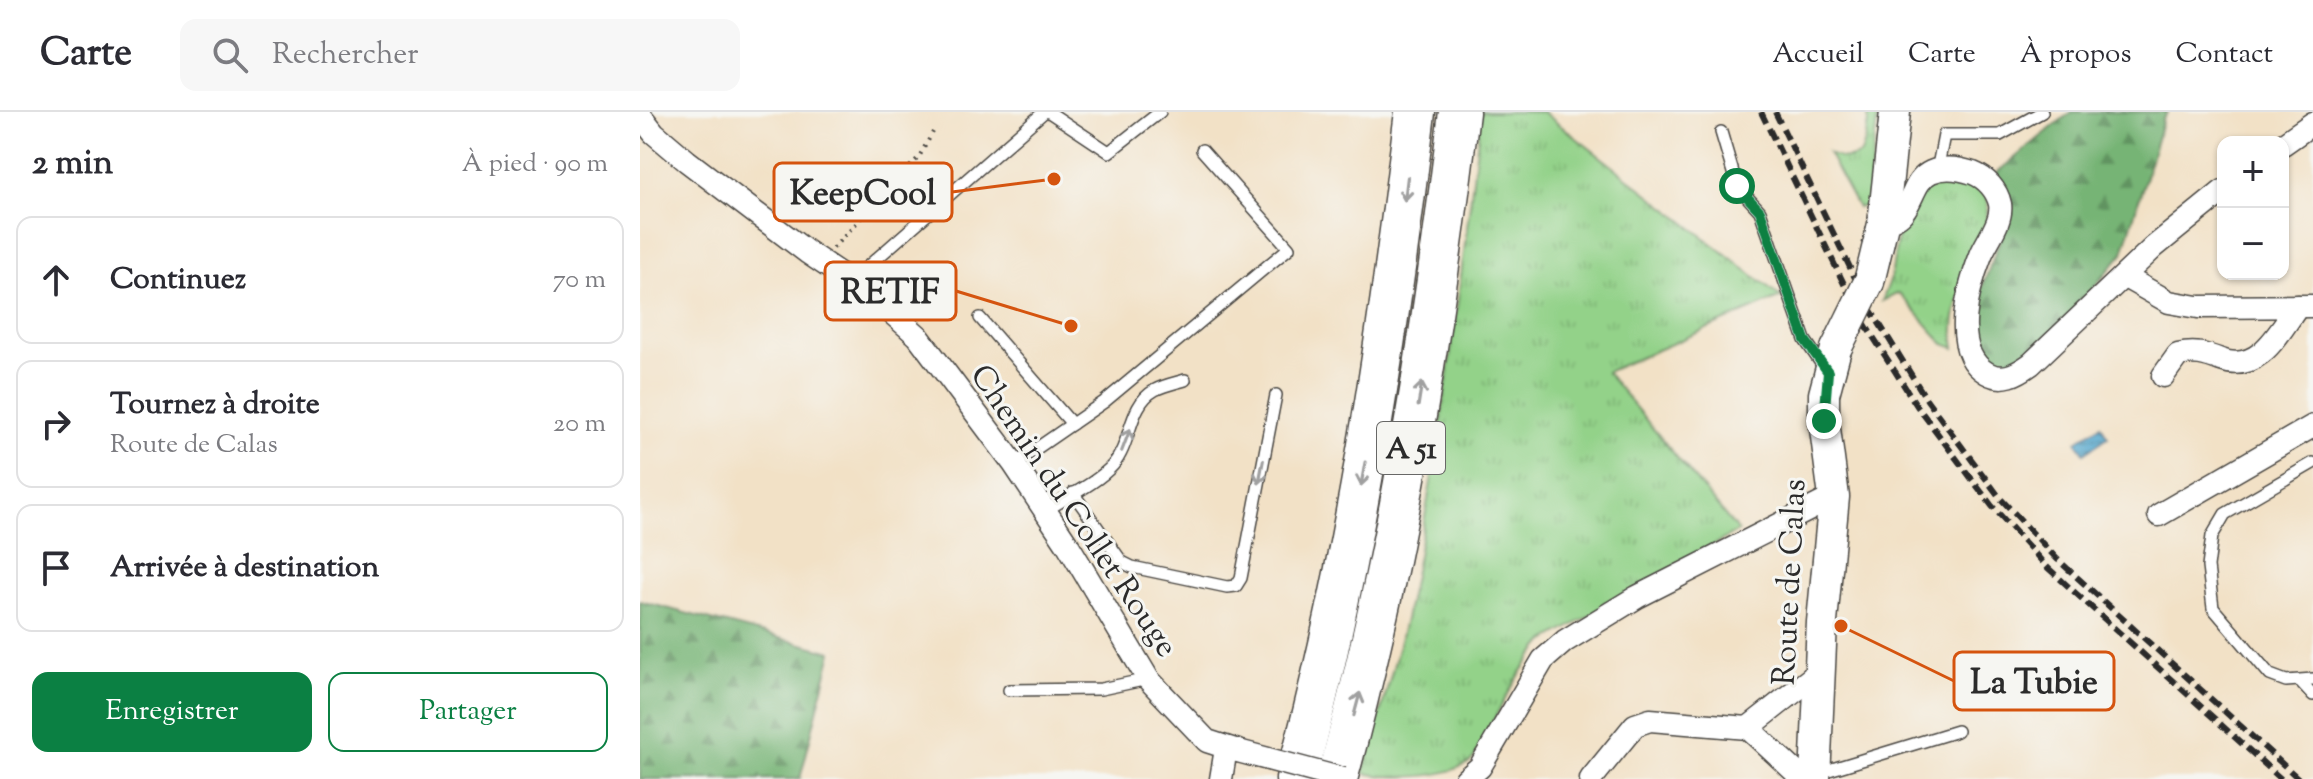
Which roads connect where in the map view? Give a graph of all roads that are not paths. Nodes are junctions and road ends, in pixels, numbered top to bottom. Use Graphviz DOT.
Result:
graph roads {
  1 [pos="1047,112"];
  2 [pos="1160,112"];
  3 [pos="1415,112"];
  4 [pos="1459,112"];
  5 [pos="1895,112"];
  6 [pos="2042,112"];
  7 [pos="640,115"];
  8 [pos="2313,123"];
  9 [pos="1721,132"];
  10 [pos="2289,140"];
  11 [pos="1202,150"];
  12 [pos="1937,171"];
  13 [pos="2217,196"];
  14 [pos="1883,224"];
  15 [pos="2125,277"];
  16 [pos="850,282"];
  17 [pos="2305,306"];
  18 [pos="980,318"];
  19 [pos="1832,361"];
  20 [pos="2163,376"];
  21 [pos="1185,380"];
  22 [pos="1276,395"];
  23 [pos="1072,424"];
  24 [pos="2313,426"];
  25 [pos="2313,463"];
  26 [pos="1014,464"];
  27 [pos="1073,493"];
  28 [pos="1834,497"];
  29 [pos="1045,511"];
  30 [pos="2159,515"];
  31 [pos="1819,672"];
  32 [pos="1148,679"];
  33 [pos="2307,680"];
  34 [pos="1009,690"];
  35 [pos="2313,695"];
  36 [pos="1748,728"];
  37 [pos="1957,731"];
  38 [pos="1232,750"];
  39 [pos="1811,777"];
  40 [pos="1221,779"];
  41 [pos="1296,779"];
  42 [pos="1337,779"];
  43 [pos="1343,779"];
  44 [pos="1466,779"];
  45 [pos="1591,779"];
  1 -- 2 [label="lane"];
  1 -- 16 [label="lane"];
  3 -- 41 [label="highway, A 51, one-way"];
  42 -- 4 [label="highway, A 51, one-way"];
  5 -- 14 [label="main road, Route de Calas"];
  6 -- 12 [label="lane"];
  7 -- 16 [label="street, Chemin du Collet Rouge"];
  8 -- 10 [label="street"];
  9 -- 19 [label="lane"];
  11 -- 23 [label="lane"];
  12 -- 14 [label="street"];
  12 -- 15 [label="street"];
  13 -- 15 [label="street"];
  14 -- 19 [label="main road, Route de Calas, bridge"];
  15 -- 17 [label="street"];
  16 -- 26 [label="street, Chemin du Collet Rouge"];
  17 -- 20 [label="street"];
  18 -- 23 [label="lane"];
  19 -- 28 [label="main road, Route de Calas"];
  27 -- 21 [label="lane, one-way"];
  22 -- 27 [label="lane, one-way"];
  23 -- 26 [label="lane"];
  24 -- 30 [label="street"];
  25 -- 33 [label="lane"];
  26 -- 29 [label="street, Chemin du Collet Rouge"];
  27 -- 29 [label="lane"];
  28 -- 31 [label="main road, Route de Calas"];
  28 -- 44 [label="street"];
  29 -- 32 [label="street, Chemin du Collet Rouge"];
  31 -- 36 [label="street"];
  31 -- 39 [label="main road, Route de Calas"];
  32 -- 34 [label="lane"];
  32 -- 38 [label="street, Chemin du Collet Rouge"];
  33 -- 35 [label="lane"];
  36 -- 39 [label="street"];
  36 -- 45 [label="street"];
  37 -- 39 [label="lane"];
  38 -- 40 [label="street"];
  38 -- 43 [label="street, Chemin du Collet Rouge, bridge"];
}
